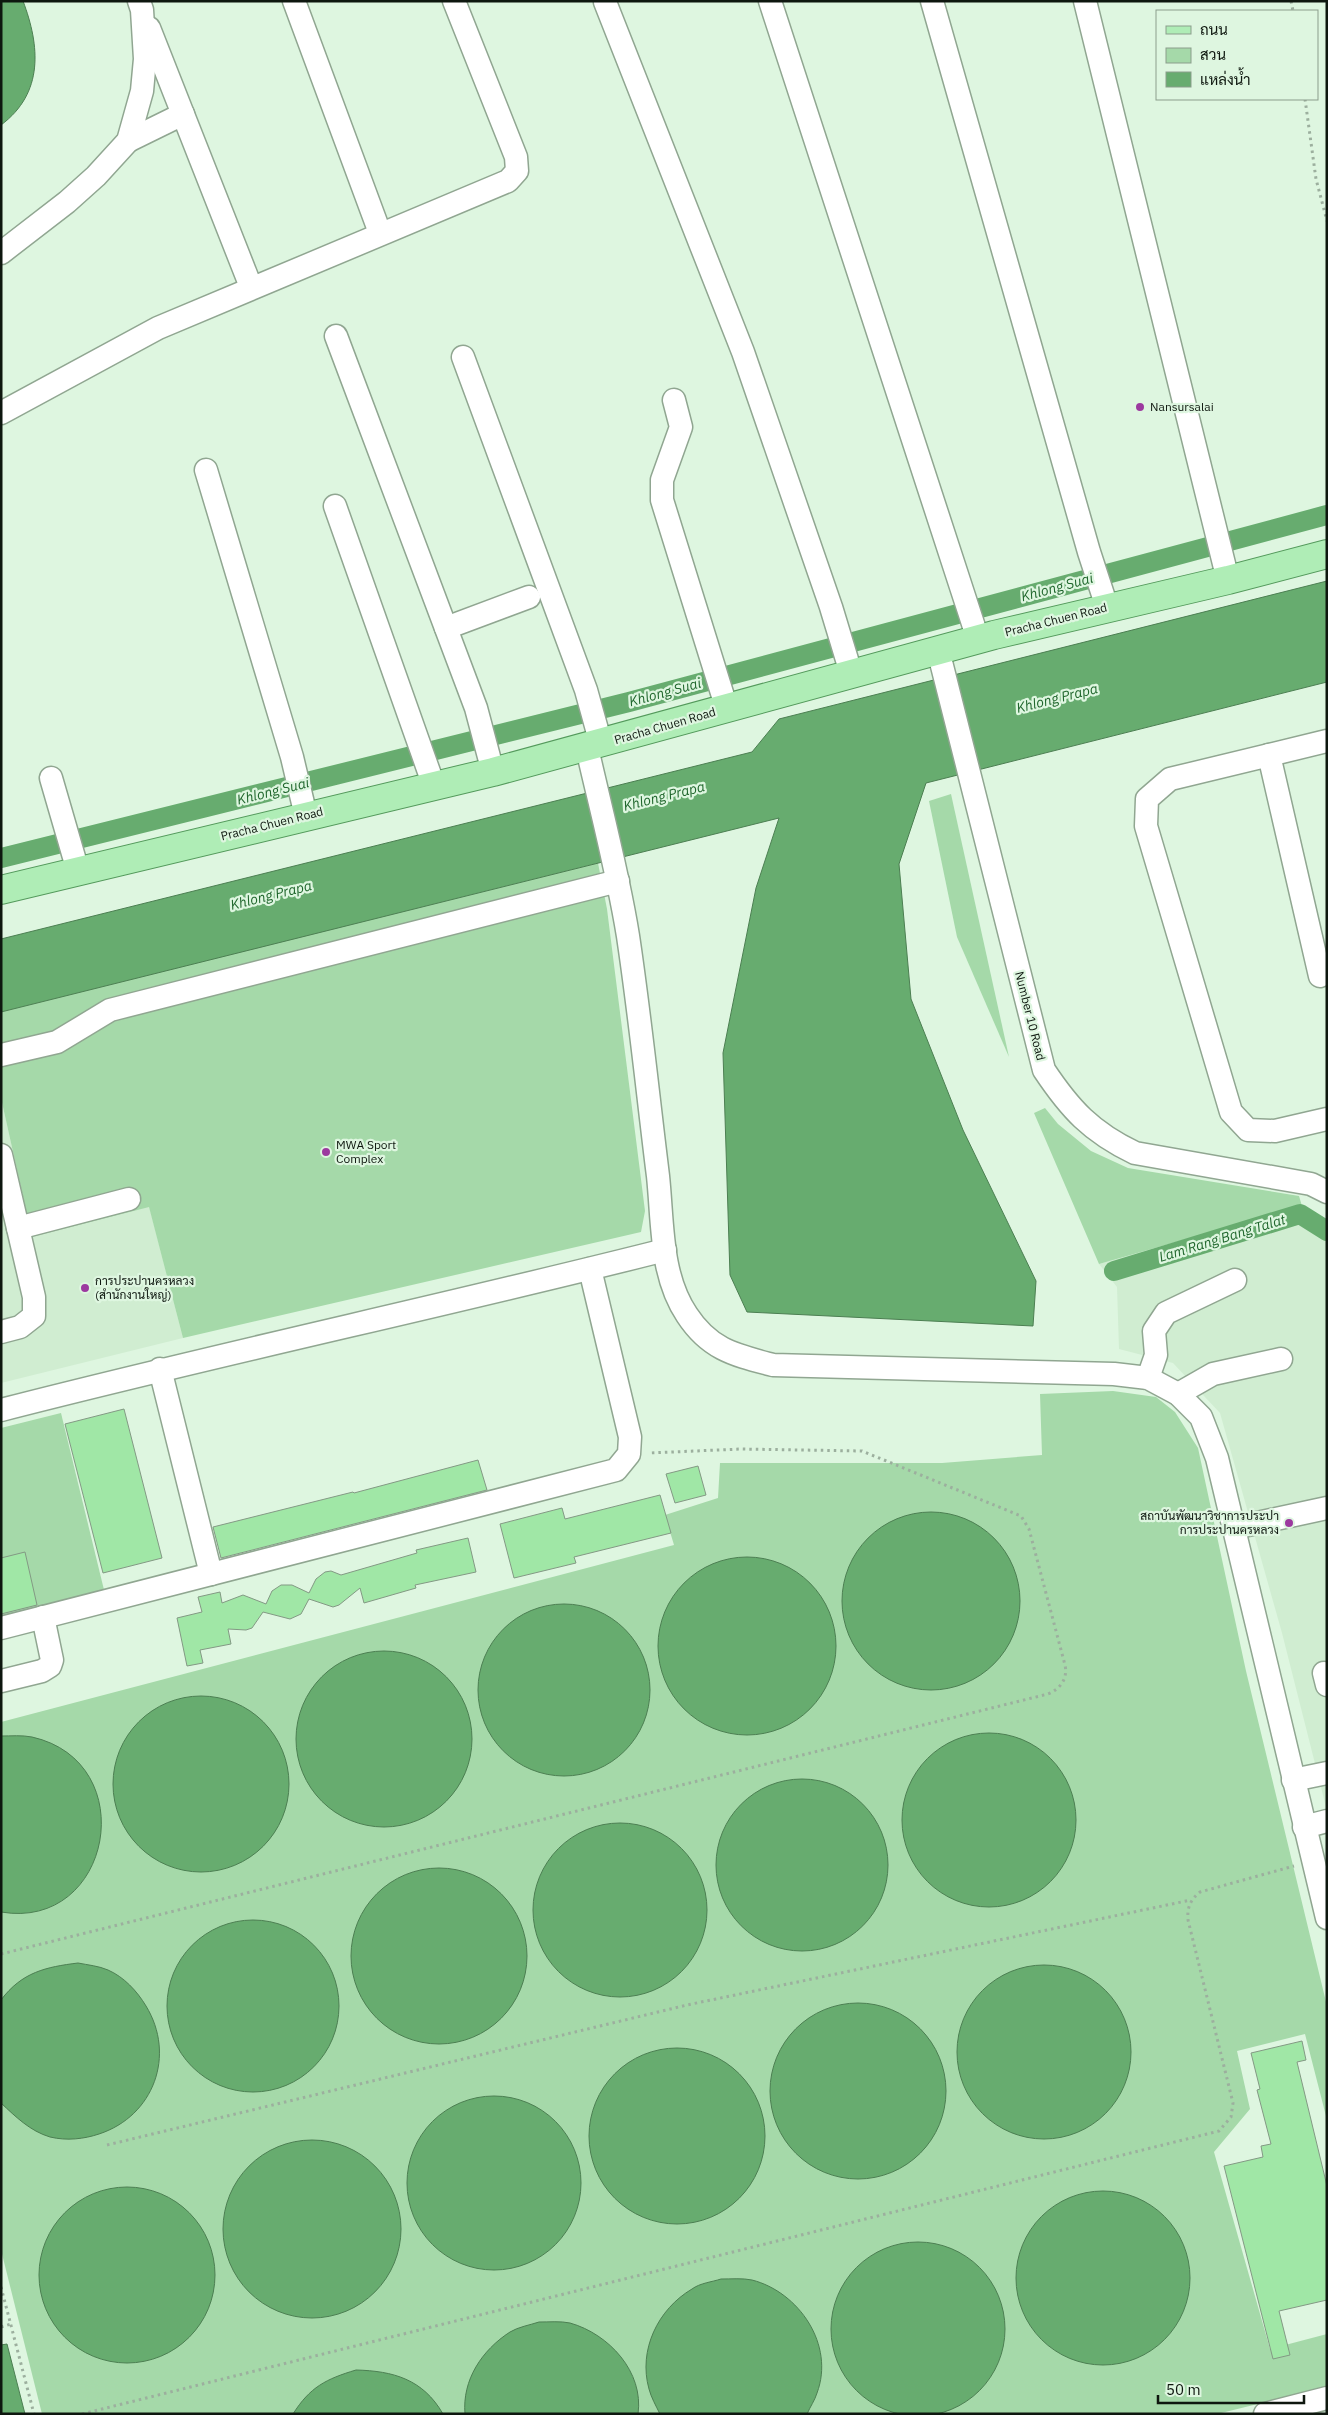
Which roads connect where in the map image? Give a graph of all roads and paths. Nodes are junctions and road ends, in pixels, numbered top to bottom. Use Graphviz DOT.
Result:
graph roads {
  1 [pos="294,1"];
  2 [pos="454,1"];
  3 [pos="605,1"];
  4 [pos="770,1"];
  5 [pos="932,1"];
  6 [pos="1085,1"];
  7 [pos="141,6"];
  8 [pos="1305,100"];
  9 [pos="183,114"];
  10 [pos="128,141"];
  11 [pos="1327,220"];
  12 [pos="380,233"];
  13 [pos="1,253"];
  14 [pos="251,287"];
  15 [pos="336,336"];
  16 [pos="463,357"];
  17 [pos="674,400"];
  18 [pos="1,413"];
  19 [pos="206,470"];
  20 [pos="334,506"];
  21 [pos="1327,554"];
  22 [pos="1226,571"];
  23 [pos="1104,596"];
  24 [pos="530,597"];
  25 [pos="446,628"];
  26 [pos="976,630"];
  27 [pos="941,660"];
  28 [pos="848,663"];
  29 [pos="720,685"];
  30 [pos="595,738"];
  31 [pos="1327,742"];
  32 [pos="1269,755"];
  33 [pos="490,760"];
  34 [pos="430,776"];
  35 [pos="51,778"];
  36 [pos="303,805"];
  37 [pos="76,864"];
  38 [pos="616,872"];
  39 [pos="1,890"];
  40 [pos="1320,976"];
  41 [pos="1,1055"];
  42 [pos="1327,1118"];
  43 [pos="1,1155"];
  44 [pos="1327,1192"];
  45 [pos="129,1199"];
  46 [pos="18,1228"];
  47 [pos="665,1250"];
  48 [pos="590,1269"];
  49 [pos="1235,1280"];
  50 [pos="1,1332"];
  51 [pos="1281,1359"];
  52 [pos="160,1369"];
  53 [pos="1148,1378"];
  54 [pos="1178,1394"];
  55 [pos="1,1410"];
  56 [pos="629,1454"];
  57 [pos="1327,1508"];
  58 [pos="1234,1528"];
  59 [pos="211,1574"];
  60 [pos="43,1617"];
  61 [pos="1,1628"];
  62 [pos="1,1681"];
  63 [pos="1327,1773"];
  64 [pos="1293,1780"];
  65 [pos="1327,1821"];
  66 [pos="1304,1827"];
  67 [pos="1312,1861"];
  68 [pos="1192,1900"];
  69 [pos="1327,1918"];
  70 [pos="1,1954"];
  71 [pos="107,2145"];
  72 [pos="1,2287"];
  73 [pos="11,2324"];
  74 [pos="1,2327"];
  75 [pos="1327,2398"];
  76 [pos="34,2414"];
  77 [pos="82,2414"];
  78 [pos="1264,2414"];
  1 -- 12 [label="street"];
  2 -- 12 [label="street"];
  3 -- 28 [label="street"];
  4 -- 26 [label="street"];
  5 -- 23 [label="street"];
  6 -- 22 [label="street"];
  7 -- 9 [label="street"];
  7 -- 10 [label="street"];
  8 -- 11 [label="path"];
  9 -- 10 [label="street"];
  9 -- 14 [label="street"];
  10 -- 13 [label="street"];
  12 -- 14 [label="street"];
  14 -- 18 [label="street"];
  15 -- 25 [label="street"];
  16 -- 30 [label="street"];
  17 -- 29 [label="street"];
  19 -- 36 [label="street"];
  20 -- 34 [label="street"];
  21 -- 22 [label="main road, Pracha Chuen Road"];
  22 -- 23 [label="main road, Pracha Chuen Road"];
  23 -- 26 [label="main road, Pracha Chuen Road"];
  24 -- 25 [label="street"];
  25 -- 33 [label="street"];
  26 -- 27 [label="main road, Pracha Chuen Road"];
  27 -- 28 [label="main road, Pracha Chuen Road"];
  27 -- 44 [label="street, Number 10 Road"];
  28 -- 29 [label="main road, Pracha Chuen Road"];
  29 -- 30 [label="main road, Pracha Chuen Road"];
  30 -- 33 [label="main road, Pracha Chuen Road"];
  30 -- 38 [label="street"];
  31 -- 32 [label="street"];
  32 -- 40 [label="street"];
  32 -- 42 [label="street"];
  33 -- 34 [label="main road, Pracha Chuen Road"];
  34 -- 36 [label="main road, Pracha Chuen Road"];
  35 -- 37 [label="street"];
  36 -- 37 [label="main road, Pracha Chuen Road"];
  37 -- 39 [label="main road, Pracha Chuen Road"];
  38 -- 41 [label="street"];
  38 -- 47 [label="street"];
  43 -- 46 [label="street"];
  45 -- 46 [label="street"];
  46 -- 50 [label="street"];
  47 -- 48 [label="street"];
  47 -- 53 [label="street"];
  48 -- 52 [label="street"];
  48 -- 56 [label="street"];
  49 -- 53 [label="street"];
  51 -- 54 [label="street"];
  52 -- 55 [label="street"];
  52 -- 59 [label="street"];
  53 -- 54 [label="street"];
  54 -- 58 [label="street"];
  56 -- 59 [label="street"];
  56 -- 70 [label="path"];
  57 -- 58 [label="street"];
  58 -- 64 [label="street"];
  59 -- 60 [label="street"];
  60 -- 61 [label="street"];
  60 -- 62 [label="street"];
  63 -- 64 [label="street"];
  64 -- 66 [label="street"];
  65 -- 66 [label="street"];
  66 -- 67 [label="street"];
  67 -- 68 [label="path"];
  67 -- 69 [label="street"];
  68 -- 71 [label="path"];
  68 -- 77 [label="path"];
  72 -- 73 [label="path"];
  73 -- 74 [label="path"];
  73 -- 76 [label="path"];
  75 -- 78 [label="street"];
}
